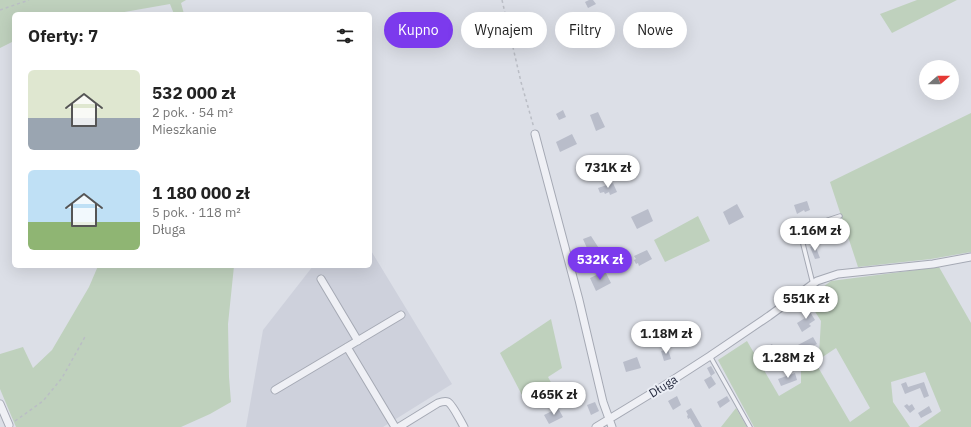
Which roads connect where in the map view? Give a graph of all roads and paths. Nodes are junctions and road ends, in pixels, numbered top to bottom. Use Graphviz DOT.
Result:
graph roads {
  1 [pos="29,0"];
  2 [pos="502,0"];
  3 [pos="0,10"];
  4 [pos="535,134"];
  5 [pos="840,216"];
  6 [pos="799,228"];
  7 [pos="801,238"];
  8 [pos="971,257"];
  9 [pos="321,279"];
  10 [pos="813,284"];
  11 [pos="401,315"];
  12 [pos="86,335"];
  13 [pos="358,341"];
  14 [pos="347,347"];
  15 [pos="710,356"];
  16 [pos="275,390"];
  17 [pos="0,404"];
  18 [pos="608,419"];
  19 [pos="9,426"];
  20 [pos="0,427"];
  21 [pos="395,427"];
  22 [pos="398,427"];
  23 [pos="464,427"];
  24 [pos="596,427"];
  25 [pos="612,427"];
  26 [pos="750,427"];
  1 -- 3 [label="path"];
  2 -- 4 [label="path"];
  4 -- 18 [label="street"];
  5 -- 7 [label="lane"];
  6 -- 7 [label="lane"];
  7 -- 10 [label="lane"];
  8 -- 10 [label="street, Długa"];
  9 -- 13 [label="street"];
  10 -- 15 [label="street, Długa"];
  11 -- 13 [label="street"];
  12 -- 19 [label="path"];
  13 -- 14 [label="street"];
  14 -- 16 [label="street"];
  14 -- 21 [label="street"];
  15 -- 18 [label="street, Długa"];
  15 -- 26 [label="lane"];
  17 -- 19 [label="street"];
  18 -- 24 [label="street, Długa"];
  18 -- 25 [label="street"];
  19 -- 20 [label="street"];
  22 -- 23 [label="street"];
}
